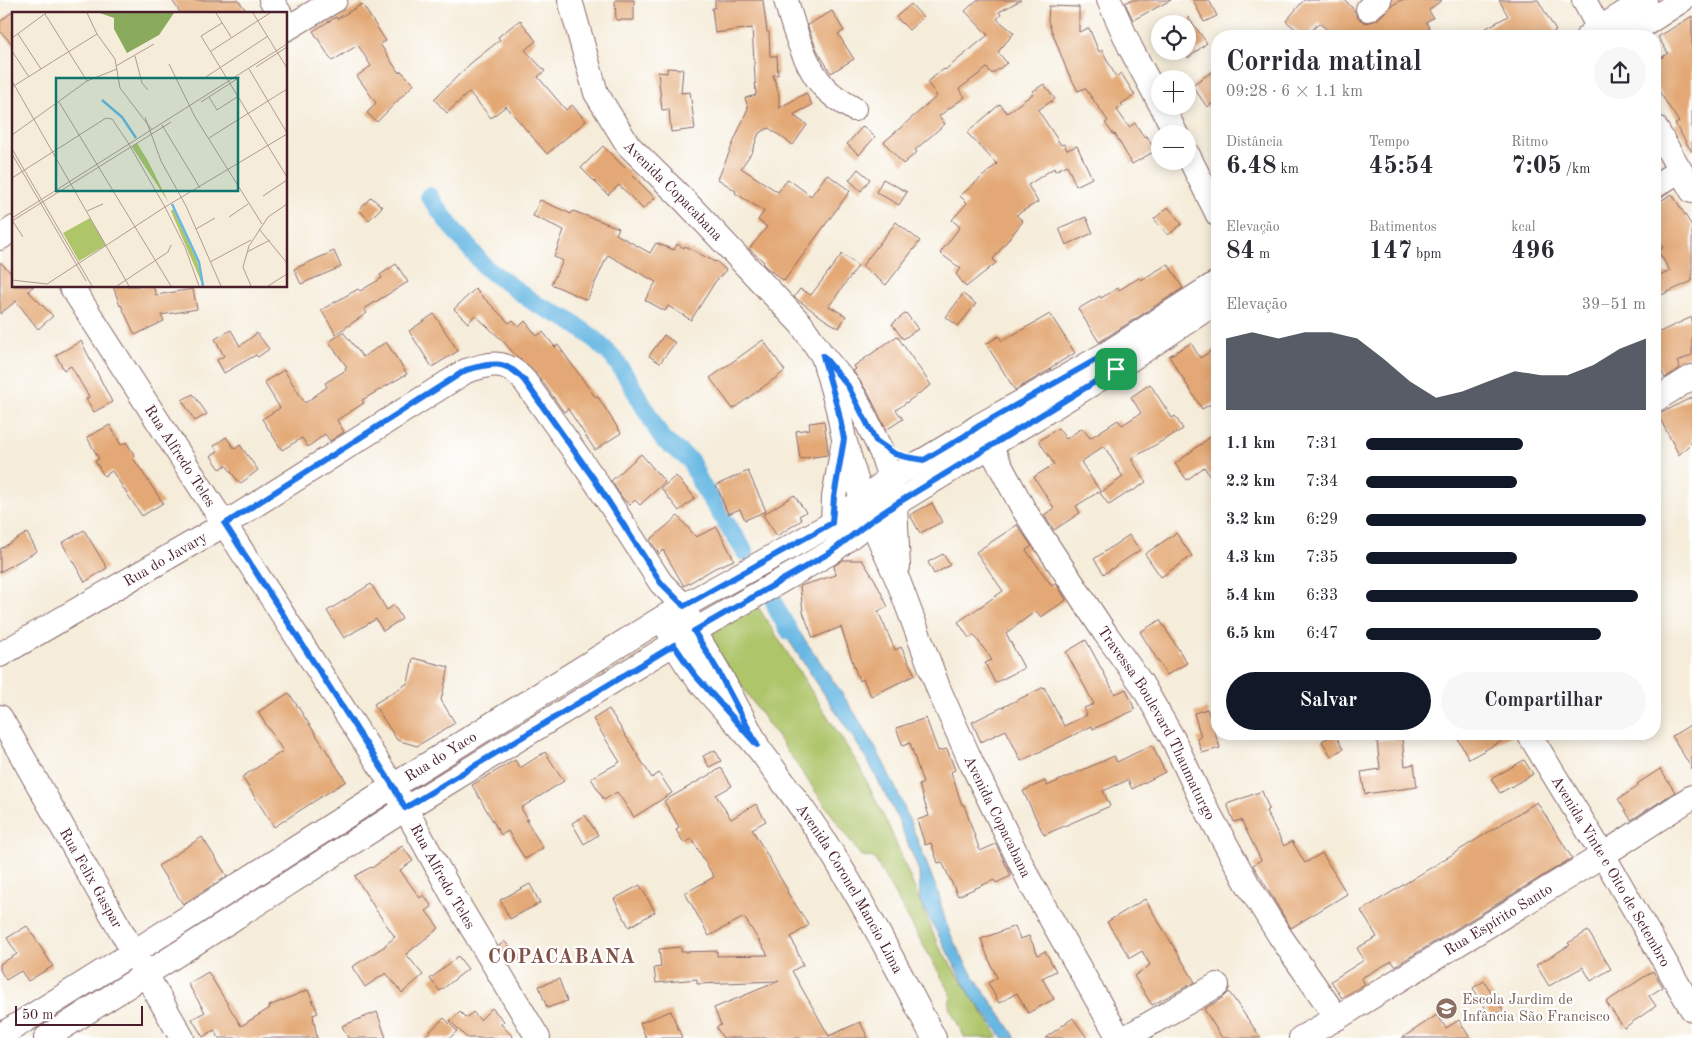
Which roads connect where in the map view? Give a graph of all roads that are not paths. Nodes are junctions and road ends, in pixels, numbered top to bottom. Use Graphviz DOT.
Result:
graph roads {
  1 [pos="271,0"];
  2 [pos="335,0"];
  3 [pos="570,0"];
  4 [pos="786,0"];
  5 [pos="1109,0"];
  6 [pos="1584,0"];
  7 [pos="1645,0"];
  8 [pos="1682,0"];
  9 [pos="278,12"];
  10 [pos="288,23"];
  11 [pos="1595,30"];
  12 [pos="1603,30"];
  13 [pos="1636,30"];
  14 [pos="1151,86"];
  15 [pos="854,109"];
  16 [pos="1661,137"];
  17 [pos="1196,170"];
  18 [pos="1680,170"];
  19 [pos="1661,182"];
  20 [pos="1692,190"];
  21 [pos="1211,201"];
  22 [pos="12,229"];
  23 [pos="0,238"];
  24 [pos="1211,287"];
  25 [pos="72,288"];
  26 [pos="1211,305"];
  27 [pos="823,356"];
  28 [pos="1111,362"];
  29 [pos="1692,377"];
  30 [pos="454,379"];
  31 [pos="1661,396"];
  32 [pos="984,436"];
  33 [pos="844,439"];
  34 [pos="876,441"];
  35 [pos="924,460"];
  36 [pos="890,478"];
  37 [pos="896,504"];
  38 [pos="867,510"];
  39 [pos="832,523"];
  40 [pos="225,524"];
  41 [pos="831,552"];
  42 [pos="896,578"];
  43 [pos="674,612"];
  44 [pos="694,631"];
  45 [pos="674,645"];
  46 [pos="0,655"];
  47 [pos="0,717"];
  48 [pos="1533,740"];
  49 [pos="757,745"];
  50 [pos="393,786"];
  51 [pos="1692,798"];
  52 [pos="405,808"];
  53 [pos="1603,855"];
  54 [pos="134,952"];
  55 [pos="145,975"];
  56 [pos="1217,985"];
  57 [pos="1692,1009"];
  58 [pos="1337,1018"];
  59 [pos="0,1036"];
  60 [pos="46,1038"];
  61 [pos="182,1038"];
  62 [pos="538,1038"];
  63 [pos="934,1038"];
  64 [pos="1119,1038"];
  65 [pos="1125,1038"];
  66 [pos="1301,1038"];
  1 -- 9 [label="street"];
  2 -- 10 [label="street"];
  3 -- 27 [label="street, Avenida Copacabana"];
  4 -- 15 [label="street"];
  5 -- 14 [label="street"];
  6 -- 11 [label="street"];
  7 -- 12 [label="street"];
  8 -- 13 [label="street"];
  16 -- 18 [label="street"];
  17 -- 21 [label="street"];
  18 -- 19 [label="street"];
  18 -- 20 [label="street"];
  22 -- 23 [label="street"];
  24 -- 28 [label="street"];
  25 -- 40 [label="street, Rua Alfredo Teles"];
  26 -- 28 [label="street"];
  27 -- 33 [label="street, Avenida Copacabana"];
  27 -- 34 [label="street, Avenida Copacabana"];
  28 -- 32 [label="street"];
  29 -- 31 [label="street"];
  30 -- 40 [label="street, Rua do Javary"];
  30 -- 43 [label="street, Avenida Coronel Mancio Lima"];
  32 -- 35 [label="street"];
  32 -- 37 [label="street"];
  32 -- 58 [label="street, Travessa Boulevard Thaumaturgo"];
  33 -- 38 [label="street, Avenida Copacabana"];
  33 -- 39 [label="street"];
  34 -- 35 [label="street"];
  34 -- 36 [label="street, Avenida Copacabana"];
  35 -- 36 [label="street"];
  36 -- 37 [label="street, Avenida Copacabana"];
  36 -- 38 [label="street"];
  37 -- 38 [label="street"];
  37 -- 42 [label="street, Avenida Copacabana"];
  38 -- 39 [label="street, Rua do Yaco"];
  38 -- 41 [label="street, Rua do Yaco"];
  38 -- 42 [label="street, Avenida Copacabana"];
  39 -- 43 [label="street, Rua do Yaco"];
  40 -- 46 [label="street, Rua do Javary"];
  40 -- 50 [label="street, Rua Alfredo Teles"];
  41 -- 42 [label="street"];
  41 -- 44 [label="street, Rua do Yaco"];
  42 -- 64 [label="street, Avenida Copacabana"];
  43 -- 44 [label="street, Avenida Coronel Mancio Lima"];
  43 -- 45 [label="street, Avenida Coronel Mancio Lima"];
  43 -- 50 [label="street, Rua do Yaco"];
  44 -- 45 [label="street, Rua do Yaco"];
  44 -- 49 [label="street, Avenida Coronel Mancio Lima"];
  45 -- 49 [label="street, Avenida Coronel Mancio Lima"];
  45 -- 52 [label="street, Rua do Yaco"];
  47 -- 54 [label="street, Rua Felix Gaspar"];
  48 -- 53 [label="street, Avenida Vinte e Oito de Setembro"];
  49 -- 63 [label="street, Avenida Coronel Mancio Lima"];
  50 -- 52 [label="street, Rua Alfredo Teles"];
  50 -- 54 [label="street, Rua do Yaco"];
  51 -- 53 [label="street, Rua Espírito Santo"];
  52 -- 55 [label="street, Rua do Yaco"];
  52 -- 62 [label="street, Rua Alfredo Teles"];
  53 -- 57 [label="street, Avenida Vinte e Oito de Setembro"];
  53 -- 58 [label="street, Rua Espírito Santo"];
  54 -- 55 [label="street, Rua Felix Gaspar"];
  54 -- 59 [label="street, Rua do Yaco"];
  55 -- 60 [label="street, Rua do Yaco"];
  55 -- 61 [label="street, Rua Felix Gaspar"];
  56 -- 65 [label="street"];
  58 -- 66 [label="street, Rua Espírito Santo"];
}
